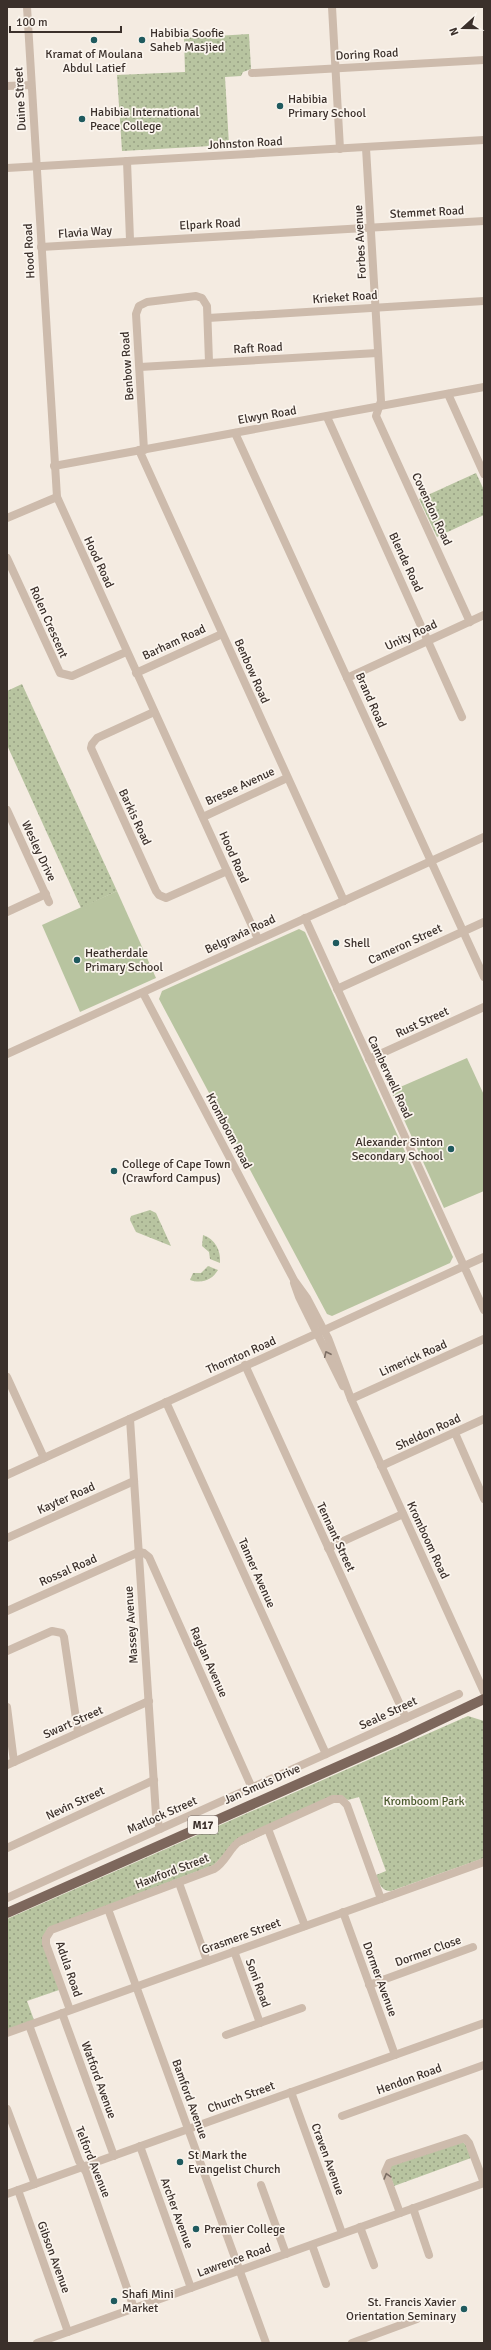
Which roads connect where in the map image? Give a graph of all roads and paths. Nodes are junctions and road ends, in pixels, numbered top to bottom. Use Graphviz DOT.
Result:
graph roads {
  1 [pos="27,7"];
  2 [pos="332,7"];
  3 [pos="484,60"];
  4 [pos="335,68"];
  5 [pos="252,73"];
  6 [pos="31,84"];
  7 [pos="7,86"];
  8 [pos="484,140"];
  9 [pos="366,148"];
  10 [pos="340,149"];
  11 [pos="127,161"];
  12 [pos="36,166"];
  13 [pos="7,168"];
  14 [pos="484,221"];
  15 [pos="371,227"];
  16 [pos="130,240"];
  17 [pos="40,247"];
  18 [pos="484,301"];
  19 [pos="375,307"];
  20 [pos="208,318"];
  21 [pos="377,353"];
  22 [pos="209,362"];
  23 [pos="140,367"];
  24 [pos="484,387"];
  25 [pos="448,394"];
  26 [pos="379,407"];
  27 [pos="327,417"];
  28 [pos="236,433"];
  29 [pos="142,450"];
  30 [pos="54,466"];
  31 [pos="484,474"];
  32 [pos="57,497"];
  33 [pos="7,518"];
  34 [pos="7,558"];
  35 [pos="484,615"];
  36 [pos="470,622"];
  37 [pos="222,634"];
  38 [pos="429,640"];
  39 [pos="126,652"];
  40 [pos="136,673"];
  41 [pos="347,678"];
  42 [pos="154,712"];
  43 [pos="462,717"];
  44 [pos="287,778"];
  45 [pos="7,810"];
  46 [pos="203,817"];
  47 [pos="484,837"];
  48 [pos="431,861"];
  49 [pos="227,871"];
  50 [pos="344,901"];
  51 [pos="7,912"];
  52 [pos="305,918"];
  53 [pos="484,922"];
  54 [pos="463,931"];
  55 [pos="258,939"];
  56 [pos="484,977"];
  57 [pos="337,989"];
  58 [pos="143,993"];
  59 [pos="484,1007"];
  60 [pos="7,1054"];
  61 [pos="369,1059"];
  62 [pos="484,1257"];
  63 [pos="464,1266"];
  64 [pos="484,1310"];
  65 [pos="321,1332"];
  66 [pos="484,1339"];
  67 [pos="245,1365"];
  68 [pos="7,1377"];
  69 [pos="10,1390"];
  70 [pos="351,1399"];
  71 [pos="166,1402"];
  72 [pos="130,1419"];
  73 [pos="484,1420"];
  74 [pos="455,1433"];
  75 [pos="44,1458"];
  76 [pos="382,1466"];
  77 [pos="7,1475"];
  78 [pos="134,1481"];
  79 [pos="484,1499"];
  80 [pos="403,1514"];
  81 [pos="7,1538"];
  82 [pos="328,1548"];
  83 [pos="139,1552"];
  84 [pos="7,1611"];
  85 [pos="7,1651"];
  86 [pos="484,1692"];
  87 [pos="459,1694"];
  88 [pos="484,1699"];
  89 [pos="149,1701"];
  90 [pos="7,1707"];
  91 [pos="406,1718"];
  92 [pos="78,1732"];
  93 [pos="326,1754"];
  94 [pos="11,1763"];
  95 [pos="154,1780"];
  96 [pos="252,1788"];
  97 [pos="160,1829"];
  98 [pos="268,1829"];
  99 [pos="7,1848"];
  100 [pos="484,1862"];
  101 [pos="179,1882"];
  102 [pos="7,1898"];
  103 [pos="381,1898"];
  104 [pos="108,1909"];
  105 [pos="343,1912"];
  106 [pos="7,1913"];
  107 [pos="305,1926"];
  108 [pos="47,1935"];
  109 [pos="472,1947"];
  110 [pos="234,1951"];
  111 [pos="206,1961"];
  112 [pos="369,1985"];
  113 [pos="136,1987"];
  114 [pos="302,2008"];
  115 [pos="66,2012"];
  116 [pos="260,2023"];
  117 [pos="484,2023"];
  118 [pos="29,2025"];
  119 [pos="7,2033"];
  120 [pos="226,2035"];
  121 [pos="395,2055"];
  122 [pos="484,2066"];
  123 [pos="291,2092"];
  124 [pos="7,2109"];
  125 [pos="342,2116"];
  126 [pos="188,2129"];
  127 [pos="140,2146"];
  128 [pos="114,2156"];
  129 [pos="82,2167"];
  130 [pos="484,2183"];
  131 [pos="35,2184"];
  132 [pos="261,2185"];
  133 [pos="18,2190"];
  134 [pos="7,2194"];
  135 [pos="413,2208"];
  136 [pos="400,2213"];
  137 [pos="360,2227"];
  138 [pos="342,2234"];
  139 [pos="312,2245"];
  140 [pos="286,2254"];
  141 [pos="429,2255"];
  142 [pos="374,2265"];
  143 [pos="239,2271"];
  144 [pos="326,2284"];
  145 [pos="191,2288"];
  146 [pos="134,2308"];
  147 [pos="417,2320"];
  148 [pos="68,2332"];
  149 [pos="38,2343"];
  150 [pos="266,2343"];
  151 [pos="352,2343"];
  1 -- 6 [label="street, Duine Street"];
  2 -- 4 [label="street"];
  3 -- 4 [label="street, Doring Road"];
  4 -- 5 [label="street, Doring Road"];
  4 -- 10 [label="street"];
  6 -- 7 [label="street"];
  6 -- 12 [label="street, Duine Street"];
  8 -- 9 [label="street, Johnston Road"];
  9 -- 10 [label="street, Johnston Road"];
  9 -- 15 [label="street, Forbes Avenue"];
  10 -- 11 [label="street, Johnston Road"];
  11 -- 12 [label="street, Johnston Road"];
  11 -- 16 [label="street"];
  12 -- 13 [label="street, Johnston Road"];
  12 -- 17 [label="street, Hood Road"];
  14 -- 15 [label="street, Stemmet Road"];
  15 -- 16 [label="street, Elpark Road"];
  15 -- 19 [label="street, Forbes Avenue"];
  16 -- 17 [label="street, Flavia Way"];
  17 -- 30 [label="street, Hood Road"];
  18 -- 19 [label="street, Krieket Road"];
  19 -- 20 [label="street, Krieket Road"];
  19 -- 21 [label="street, Forbes Avenue"];
  20 -- 22 [label="street"];
  20 -- 23 [label="street, Benbow Road"];
  21 -- 22 [label="street, Raft Road"];
  21 -- 26 [label="street, Forbes Avenue"];
  22 -- 23 [label="street, Raft Road"];
  23 -- 29 [label="street, Benbow Road"];
  24 -- 25 [label="street, Elwyn Road"];
  25 -- 26 [label="street, Elwyn Road"];
  25 -- 31 [label="street"];
  26 -- 27 [label="street, Elwyn Road"];
  26 -- 36 [label="street, Covendon Road"];
  27 -- 28 [label="street, Elwyn Road"];
  27 -- 38 [label="street, Blende Road"];
  28 -- 29 [label="street, Elwyn Road"];
  28 -- 41 [label="street, Brand Road"];
  29 -- 30 [label="street, Elwyn Road"];
  29 -- 37 [label="street, Benbow Road"];
  30 -- 32 [label="street, Hood Road"];
  32 -- 33 [label="street"];
  32 -- 39 [label="street, Hood Road"];
  34 -- 39 [label="street, Rolen Crescent"];
  35 -- 36 [label="street, Unity Road"];
  36 -- 38 [label="street, Unity Road"];
  37 -- 40 [label="street, Barham Road"];
  37 -- 44 [label="street, Benbow Road"];
  38 -- 41 [label="street, Unity Road"];
  38 -- 43 [label="street, Blende Road"];
  39 -- 40 [label="street, Hood Road"];
  40 -- 42 [label="street, Hood Road"];
  41 -- 48 [label="street, Brand Road"];
  42 -- 46 [label="street, Hood Road"];
  42 -- 49 [label="street, Barkis Road"];
  44 -- 46 [label="street, Bresee Avenue"];
  44 -- 50 [label="street, Benbow Road"];
  45 -- 51 [label="street, Wesley Drive"];
  46 -- 49 [label="street, Hood Road"];
  47 -- 48 [label="street, Belgravia Road"];
  48 -- 50 [label="street, Belgravia Road"];
  48 -- 54 [label="street, Brand Road"];
  49 -- 55 [label="street, Hood Road"];
  50 -- 52 [label="street, Belgravia Road"];
  52 -- 55 [label="street, Belgravia Road"];
  52 -- 57 [label="street, Camberwell Road"];
  53 -- 54 [label="street, Cameron Street"];
  54 -- 56 [label="street, Brand Road"];
  54 -- 57 [label="street, Cameron Street"];
  55 -- 58 [label="street, Belgravia Road"];
  57 -- 61 [label="street, Camberwell Road"];
  58 -- 60 [label="street, Belgravia Road"];
  58 -- 65 [label="street, Kromboom Road"];
  59 -- 61 [label="street, Rust Street"];
  61 -- 63 [label="street, Camberwell Road"];
  62 -- 63 [label="street, Thornton Road"];
  63 -- 64 [label="street, Camberwell Road"];
  63 -- 65 [label="street, Thornton Road"];
  65 -- 67 [label="street, Thornton Road"];
  65 -- 70 [label="street, Kromboom Road"];
  66 -- 70 [label="street, Limerick Road"];
  67 -- 71 [label="street, Thornton Road"];
  67 -- 82 [label="street, Tennant Street"];
  68 -- 69 [label="street"];
  69 -- 75 [label="street"];
  70 -- 76 [label="street, Kromboom Road"];
  71 -- 72 [label="street, Thornton Road"];
  71 -- 93 [label="street, Tanner Avenue"];
  72 -- 75 [label="street, Thornton Road"];
  72 -- 78 [label="street, Massey Avenue"];
  73 -- 74 [label="street, Sheldon Road"];
  74 -- 76 [label="street, Sheldon Road"];
  74 -- 79 [label="street"];
  75 -- 77 [label="street, Thornton Road"];
  76 -- 80 [label="street, Kromboom Road"];
  78 -- 81 [label="street, Kayter Road"];
  78 -- 83 [label="street, Massey Avenue"];
  80 -- 82 [label="street"];
  80 -- 86 [label="street, Kromboom Road"];
  82 -- 91 [label="street, Tennant Street"];
  83 -- 84 [label="street, Rossal Road"];
  83 -- 89 [label="street, Massey Avenue"];
  83 -- 96 [label="street, Raglan Avenue"];
  85 -- 92 [label="street"];
  87 -- 91 [label="street, Seale Street"];
  88 -- 106 [label="main road, Jan Smuts Drive / M17"];
  89 -- 92 [label="street, Swart Street"];
  89 -- 95 [label="street, Massey Avenue"];
  90 -- 94 [label="street"];
  91 -- 93 [label="street, Seale Street"];
  92 -- 94 [label="street, Swart Street"];
  93 -- 96 [label="street, Matlock Street"];
  95 -- 97 [label="street, Massey Avenue"];
  95 -- 99 [label="street, Nevin Street"];
  96 -- 97 [label="street, Matlock Street"];
  97 -- 102 [label="street, Matlock Street"];
  98 -- 101 [label="street, Hawford Street"];
  98 -- 103 [label="street, Hawford Street"];
  98 -- 107 [label="street"];
  100 -- 103 [label="street, Grasmere Street"];
  101 -- 104 [label="street, Hawford Street"];
  101 -- 111 [label="street"];
  103 -- 105 [label="street, Grasmere Street"];
  104 -- 108 [label="street, Hawford Street"];
  104 -- 113 [label="street, Bamford Avenue"];
  105 -- 107 [label="street, Grasmere Street"];
  105 -- 112 [label="street, Dormer Avenue"];
  107 -- 110 [label="street, Grasmere Street"];
  108 -- 115 [label="street, Adula Road"];
  109 -- 112 [label="street, Dormer Close"];
  110 -- 111 [label="street, Grasmere Street"];
  110 -- 116 [label="street, Soni Road"];
  111 -- 113 [label="street, Grasmere Street"];
  112 -- 121 [label="street, Dormer Avenue"];
  113 -- 115 [label="street, Grasmere Street"];
  113 -- 126 [label="street, Bamford Avenue"];
  114 -- 116 [label="street, Soni Road"];
  115 -- 118 [label="street, Grasmere Street"];
  115 -- 128 [label="street, Watford Avenue"];
  116 -- 120 [label="street, Soni Road"];
  117 -- 121 [label="street, Church Street"];
  118 -- 119 [label="street, Grasmere Street"];
  118 -- 129 [label="street, Telford Avenue"];
  121 -- 123 [label="street, Church Street"];
  122 -- 125 [label="street, Hendon Road"];
  123 -- 126 [label="street, Church Street"];
  123 -- 138 [label="street, Craven Avenue"];
  124 -- 131 [label="street"];
  126 -- 127 [label="street, Church Street"];
  126 -- 143 [label="street, Bamford Avenue"];
  127 -- 128 [label="street, Church Street"];
  127 -- 145 [label="street, Archer Avenue"];
  128 -- 129 [label="street, Church Street"];
  129 -- 131 [label="street, Church Street"];
  129 -- 146 [label="street, Telford Avenue"];
  130 -- 135 [label="street, Lawrence Road"];
  136 -- 130 [label="street, one-way"];
  131 -- 133 [label="street, Church Street"];
  132 -- 140 [label="street"];
  133 -- 134 [label="street, Church Street"];
  133 -- 148 [label="street, Gibson Avenue"];
  135 -- 136 [label="street, Lawrence Road"];
  135 -- 141 [label="street"];
  136 -- 137 [label="street, Lawrence Road"];
  137 -- 138 [label="street, Lawrence Road"];
  137 -- 142 [label="street"];
  138 -- 139 [label="street, Lawrence Road"];
  139 -- 140 [label="street, Lawrence Road"];
  139 -- 144 [label="street"];
  140 -- 143 [label="street, Lawrence Road"];
  143 -- 145 [label="street, Lawrence Road"];
  143 -- 150 [label="street, Bamford Avenue"];
  145 -- 146 [label="street, Lawrence Road"];
  146 -- 148 [label="street, Lawrence Road"];
  147 -- 151 [label="street"];
  148 -- 149 [label="street, Lawrence Road"];
}
